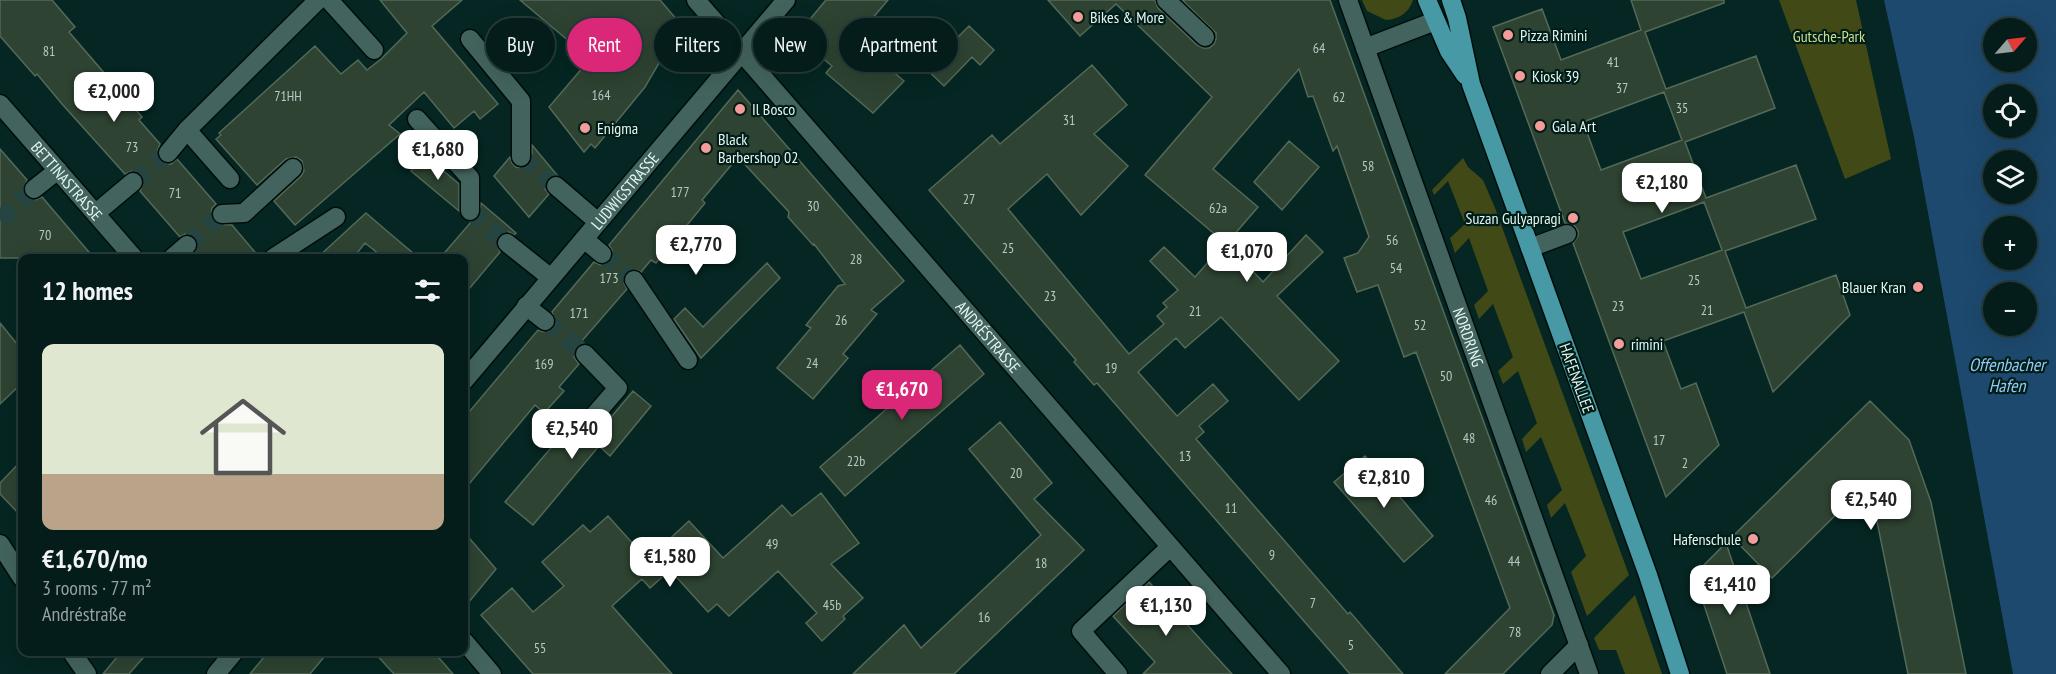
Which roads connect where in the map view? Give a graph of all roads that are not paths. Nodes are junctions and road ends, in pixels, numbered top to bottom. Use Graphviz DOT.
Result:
graph roads {
  1 [pos="318,0"];
  2 [pos="329,0"];
  3 [pos="696,0"];
  4 [pos="786,0"];
  5 [pos="1166,0"];
  6 [pos="1348,0"];
  7 [pos="1427,0"];
  8 [pos="1451,0"];
  9 [pos="1435,21"];
  10 [pos="1204,37"];
  11 [pos="470,39"];
  12 [pos="1365,48"];
  13 [pos="374,50"];
  14 [pos="742,53"];
  15 [pos="1471,84"];
  16 [pos="0,104"];
  17 [pos="417,119"];
  18 [pos="187,130"];
  19 [pos="168,153"];
  20 [pos="521,157"];
  21 [pos="293,168"];
  22 [pos="58,170"];
  23 [pos="230,179"];
  24 [pos="133,182"];
  25 [pos="556,186"];
  26 [pos="34,189"];
  27 [pos="470,212"];
  28 [pos="96,213"];
  29 [pos="222,214"];
  30 [pos="336,218"];
  31 [pos="598,222"];
  32 [pos="1567,234"];
  33 [pos="584,239"];
  34 [pos="507,243"];
  35 [pos="187,245"];
  36 [pos="1530,248"];
  37 [pos="131,254"];
  38 [pos="177,254"];
  39 [pos="279,254"];
  40 [pos="602,254"];
  41 [pos="550,278"];
  42 [pos="634,280"];
  43 [pos="526,306"];
  44 [pos="545,321"];
  45 [pos="585,354"];
  46 [pos="688,360"];
  47 [pos="468,372"];
  48 [pos="585,426"];
  49 [pos="0,544"];
  50 [pos="1170,547"];
  51 [pos="18,572"];
  52 [pos="1579,645"];
  53 [pos="468,646"];
  54 [pos="74,656"];
  55 [pos="231,656"];
  56 [pos="87,674"];
  57 [pos="216,674"];
  58 [pos="492,674"];
  59 [pos="1118,674"];
  60 [pos="1281,674"];
  61 [pos="1550,674"];
  62 [pos="1589,674"];
  63 [pos="1680,674"];
  1 -- 18 [label="street"];
  2 -- 13 [label="street"];
  3 -- 14 [label="street, ANDRÉSTRASSE"];
  4 -- 14 [label="street, LUDWIGSTRASSE"];
  5 -- 10 [label="street"];
  6 -- 12 [label="street, NORDRING"];
  7 -- 9 [label="main road, HAFENALLEE"];
  8 -- 15 [label="main road, HAFENALLEE"];
  9 -- 12 [label="street"];
  9 -- 15 [label="main road, HAFENALLEE"];
  11 -- 20 [label="street"];
  12 -- 52 [label="street, NORDRING"];
  14 -- 31 [label="street, LUDWIGSTRASSE"];
  14 -- 50 [label="street, ANDRÉSTRASSE"];
  15 -- 36 [label="main road, HAFENALLEE"];
  16 -- 22 [label="street, BETTINASTRASSE"];
  17 -- 27 [label="street"];
  18 -- 19 [label="street"];
  18 -- 23 [label="street"];
  21 -- 29 [label="street"];
  22 -- 26 [label="street"];
  22 -- 28 [label="street, BETTINASTRASSE"];
  24 -- 28 [label="street"];
  25 -- 31 [label="street"];
  28 -- 37 [label="street, BETTINASTRASSE"];
  30 -- 39 [label="street"];
  31 -- 33 [label="street, LUDWIGSTRASSE"];
  32 -- 36 [label="street"];
  33 -- 40 [label="street"];
  33 -- 41 [label="street, LUDWIGSTRASSE"];
  34 -- 41 [label="street"];
  35 -- 38 [label="street"];
  36 -- 63 [label="main road, HAFENALLEE"];
  41 -- 43 [label="street, LUDWIGSTRASSE"];
  42 -- 46 [label="street"];
  43 -- 44 [label="street"];
  43 -- 47 [label="street, LUDWIGSTRASSE"];
  45 -- 48 [label="street"];
  49 -- 51 [label="street"];
  50 -- 59 [label="street"];
  50 -- 60 [label="street, ANDRÉSTRASSE"];
  52 -- 61 [label="street"];
  52 -- 62 [label="street, NORDRING"];
  53 -- 58 [label="street"];
  54 -- 56 [label="street"];
  55 -- 57 [label="street"];
}
